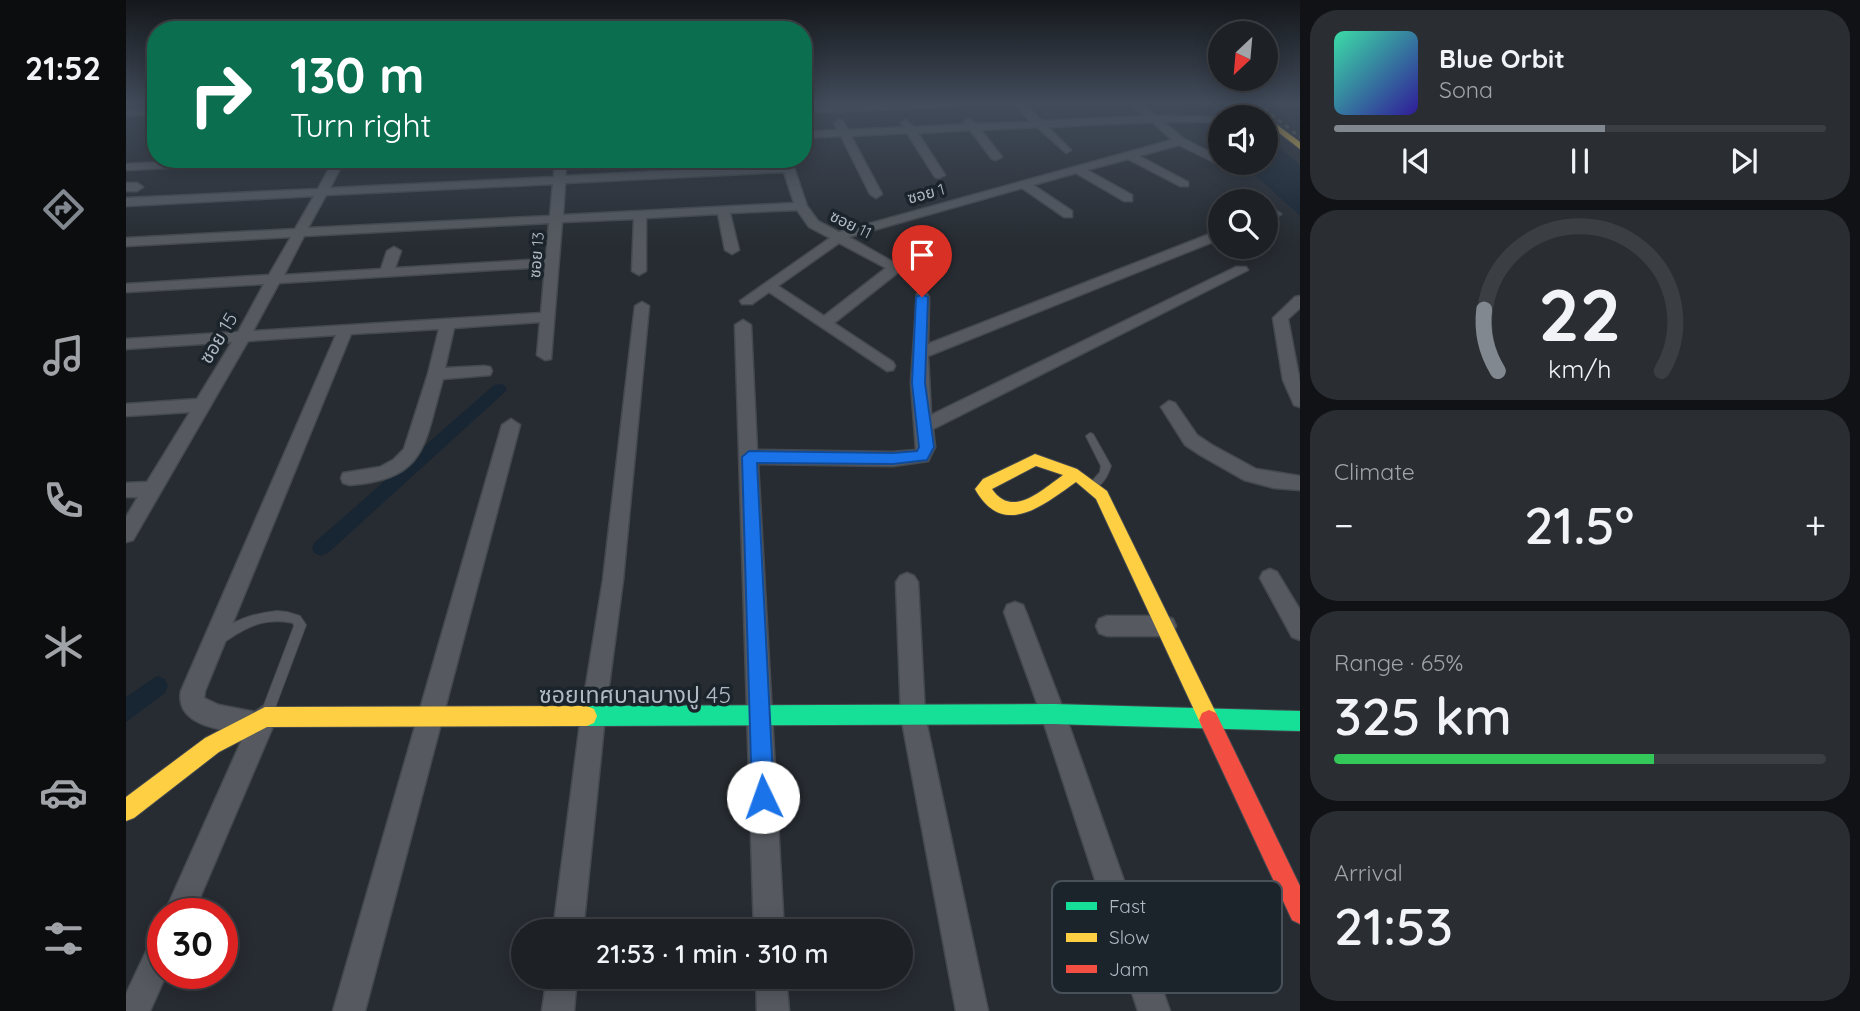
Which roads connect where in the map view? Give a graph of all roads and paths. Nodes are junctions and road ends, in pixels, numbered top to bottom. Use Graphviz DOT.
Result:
graph roads {
  1 [pos="854,150"];
  2 [pos="923,150"];
  3 [pos="991,150"];
  4 [pos="1147,150"];
  5 [pos="1129,155"];
  6 [pos="996,157"];
  7 [pos="147,165"];
  8 [pos="126,167"];
  9 [pos="335,168"];
  10 [pos="561,168"];
  11 [pos="730,168"];
  12 [pos="788,168"];
  13 [pos="1077,169"];
  14 [pos="939,176"];
  15 [pos="560,180"];
  16 [pos="1023,183"];
  17 [pos="1184,184"];
  18 [pos="321,192"];
  19 [pos="876,194"];
  20 [pos="1128,198"];
  21 [pos="126,202"];
  22 [pos="801,206"];
  23 [pos="723,210"];
  24 [pos="640,214"];
  25 [pos="1068,214"];
  26 [pos="556,218"];
  27 [pos="298,232"];
  28 [pos="838,238"];
  29 [pos="1208,239"];
  30 [pos="126,242"];
  31 [pos="732,250"];
  32 [pos="394,251"];
  33 [pos="552,263"];
  34 [pos="1241,270"];
  35 [pos="639,271"];
  36 [pos="387,273"];
  37 [pos="274,279"];
  38 [pos="769,286"];
  39 [pos="126,288"];
  40 [pos="922,297"];
  41 [pos="1300,300"];
  42 [pos="747,301"];
  43 [pos="642,306"];
  44 [pos="548,317"];
  45 [pos="448,322"];
  46 [pos="825,323"];
  47 [pos="743,325"];
  48 [pos="346,329"];
  49 [pos="243,336"];
  50 [pos="126,344"];
  51 [pos="920,352"];
  52 [pos="545,355"];
  53 [pos="887,366"];
  54 [pos="484,371"];
  55 [pos="436,374"];
  56 [pos="1300,401"];
  57 [pos="200,405"];
  58 [pos="1169,407"];
  59 [pos="126,410"];
  60 [pos="511,425"];
  61 [pos="925,425"];
  62 [pos="1090,436"];
  63 [pos="749,457"];
  64 [pos="1075,475"];
  65 [pos="350,478"];
  66 [pos="1300,482"];
  67 [pos="1094,485"];
  68 [pos="153,489"];
  69 [pos="126,490"];
  70 [pos="126,534"];
  71 [pos="1270,578"];
  72 [pos="907,582"];
  73 [pos="1015,612"];
  74 [pos="1107,626"];
  75 [pos="1165,626"];
  76 [pos="1300,630"];
  77 [pos="212,647"];
  78 [pos="1053,714"];
  79 [pos="593,716"];
  80 [pos="759,716"];
  81 [pos="913,716"];
  82 [pos="430,718"];
  83 [pos="258,719"];
  84 [pos="1210,720"];
  85 [pos="1300,721"];
  86 [pos="126,810"];
  87 [pos="1110,881"];
  88 [pos="185,898"];
  89 [pos="1300,912"];
  90 [pos="569,919"];
  91 [pos="768,919"];
  92 [pos="147,982"];
  93 [pos="561,989"];
  94 [pos="772,989"];
  95 [pos="1148,993"];
  96 [pos="134,1011"];
  97 [pos="349,1011"];
  98 [pos="558,1011"];
  99 [pos="773,1011"];
  100 [pos="972,1011"];
  101 [pos="1154,1011"];
  1 -- 19 [label="street"];
  2 -- 14 [label="street"];
  3 -- 6 [label="street"];
  4 -- 5 [label="street, ซอย 1"];
  5 -- 13 [label="street, ซอย 1"];
  5 -- 17 [label="street"];
  7 -- 8 [label="street"];
  9 -- 18 [label="street, ซอย 15"];
  10 -- 15 [label="street, ซอย 13"];
  11 -- 15 [label="street"];
  12 -- 22 [label="street, ซอย 11"];
  13 -- 16 [label="street, ซอย 1"];
  13 -- 20 [label="street"];
  15 -- 18 [label="street"];
  15 -- 26 [label="street, ซอย 13"];
  16 -- 25 [label="street"];
  16 -- 28 [label="street, ซอย 1"];
  18 -- 21 [label="street"];
  18 -- 27 [label="street, ซอย 15"];
  22 -- 23 [label="street"];
  22 -- 28 [label="street, ซอย 11"];
  23 -- 24 [label="street"];
  23 -- 31 [label="street"];
  24 -- 26 [label="street"];
  24 -- 35 [label="street"];
  26 -- 27 [label="street"];
  26 -- 33 [label="street, ซอย 13"];
  27 -- 30 [label="street"];
  27 -- 37 [label="street, ซอย 15"];
  28 -- 38 [label="street, ซอย 1"];
  28 -- 46 [label="street, ซอย 11"];
  29 -- 51 [label="street"];
  32 -- 36 [label="street"];
  33 -- 36 [label="street"];
  33 -- 44 [label="street, ซอย 13"];
  34 -- 61 [label="street"];
  36 -- 37 [label="street"];
  37 -- 39 [label="street"];
  37 -- 49 [label="street, ซอย 15"];
  38 -- 42 [label="street, ซอย 1"];
  38 -- 46 [label="street"];
  40 -- 51 [label="street"];
  41 -- 56 [label="street"];
  43 -- 79 [label="street"];
  44 -- 45 [label="street"];
  44 -- 52 [label="street, ซอย 13"];
  45 -- 48 [label="street"];
  45 -- 55 [label="street"];
  46 -- 53 [label="street"];
  47 -- 63 [label="street"];
  48 -- 49 [label="street"];
  48 -- 77 [label="street"];
  49 -- 50 [label="street"];
  49 -- 57 [label="street, ซอย 15"];
  51 -- 61 [label="street"];
  54 -- 55 [label="street"];
  55 -- 65 [label="street"];
  57 -- 59 [label="street"];
  57 -- 68 [label="street, ซอย 15"];
  58 -- 66 [label="street"];
  60 -- 82 [label="street"];
  61 -- 63 [label="street"];
  62 -- 67 [label="lane"];
  63 -- 80 [label="street"];
  64 -- 64 [label="main road"];
  64 -- 67 [label="main road"];
  67 -- 75 [label="main road"];
  68 -- 69 [label="street"];
  68 -- 70 [label="street, ซอย 15"];
  71 -- 76 [label="street"];
  72 -- 81 [label="street"];
  73 -- 78 [label="street"];
  74 -- 75 [label="street"];
  75 -- 84 [label="main road"];
  77 -- 83 [label="street"];
  77 -- 83 [label="lane"];
  78 -- 81 [label="main road, ซอยเทศบาลบางปู 45"];
  78 -- 84 [label="main road, ซอยเทศบาลบางปู 45"];
  78 -- 87 [label="street"];
  79 -- 80 [label="main road, ซอยเทศบาลบางปู 45"];
  79 -- 82 [label="main road, ซอยเทศบาลบางปู 45"];
  79 -- 90 [label="street"];
  80 -- 81 [label="main road, ซอยเทศบาลบางปู 45"];
  80 -- 91 [label="street"];
  81 -- 100 [label="street"];
  82 -- 83 [label="main road, ซอยเทศบาลบางปู 45"];
  82 -- 97 [label="street"];
  83 -- 86 [label="main road"];
  83 -- 88 [label="street"];
  84 -- 85 [label="main road, ซอยเทศบาลบางปู 45"];
  84 -- 89 [label="main road"];
  92 -- 96 [label="street"];
  93 -- 98 [label="street"];
  94 -- 99 [label="street"];
  95 -- 101 [label="street"];
}
